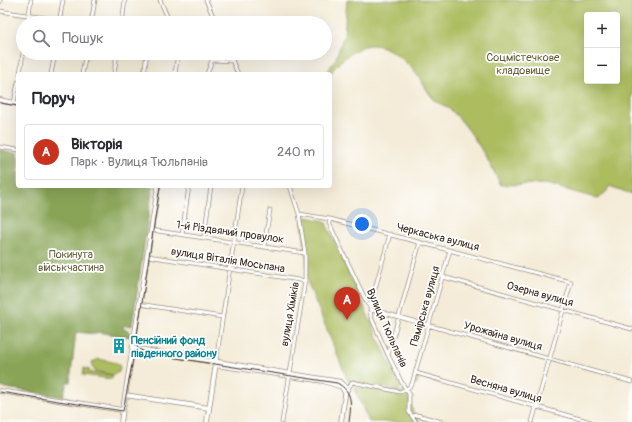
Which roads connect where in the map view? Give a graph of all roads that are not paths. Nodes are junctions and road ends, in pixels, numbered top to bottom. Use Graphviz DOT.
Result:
graph roads {
  1 [pos="31,0"];
  2 [pos="63,0"];
  3 [pos="95,0"];
  4 [pos="125,0"];
  5 [pos="160,0"];
  6 [pos="206,0"];
  7 [pos="0,11"];
  8 [pos="29,15"];
  9 [pos="33,16"];
  10 [pos="61,16"];
  11 [pos="92,16"];
  12 [pos="123,16"];
  13 [pos="167,16"];
  14 [pos="213,16"];
  15 [pos="22,60"];
  16 [pos="54,60"];
  17 [pos="85,60"];
  18 [pos="116,60"];
  19 [pos="146,60"];
  20 [pos="177,60"];
  21 [pos="212,60"];
  22 [pos="212,60"];
  23 [pos="232,61"];
  24 [pos="20,72"];
  25 [pos="52,72"];
  26 [pos="82,72"];
  27 [pos="114,72"];
  28 [pos="144,72"];
  29 [pos="175,72"];
  30 [pos="208,72"];
  31 [pos="237,72"];
  32 [pos="0,100"];
  33 [pos="16,103"];
  34 [pos="0,147"];
  35 [pos="16,150"];
  36 [pos="158,188"];
  37 [pos="189,188"];
  38 [pos="211,188"];
  39 [pos="242,188"];
  40 [pos="291,188"];
  41 [pos="270,210"];
  42 [pos="300,214"];
  43 [pos="330,219"];
  44 [pos="152,230"];
  45 [pos="182,234"];
  46 [pos="390,234"];
  47 [pos="204,237"];
  48 [pos="234,242"];
  49 [pos="420,242"];
  50 [pos="264,246"];
  51 [pos="450,250"];
  52 [pos="305,253"];
  53 [pos="148,256"];
  54 [pos="230,269"];
  55 [pos="443,277"];
  56 [pos="305,282"];
  57 [pos="139,304"];
  58 [pos="370,308"];
  59 [pos="564,310"];
  60 [pos="222,317"];
  61 [pos="399,317"];
  62 [pos="429,325"];
  63 [pos="632,329"];
  64 [pos="133,348"];
  65 [pos="388,355"];
  66 [pos="550,358"];
  67 [pos="214,362"];
  68 [pos="416,373"];
  69 [pos="290,375"];
  70 [pos="632,382"];
  71 [pos="407,389"];
  72 [pos="0,391"];
  73 [pos="346,394"];
  74 [pos="125,395"];
  75 [pos="536,406"];
  76 [pos="209,408"];
  77 [pos="122,410"];
  78 [pos="414,416"];
  79 [pos="121,422"];
  80 [pos="207,422"];
  81 [pos="282,422"];
  82 [pos="341,422"];
  83 [pos="416,422"];
  84 [pos="442,422"];
  85 [pos="532,422"];
  86 [pos="591,422"];
  1 -- 8 [label="street"];
  2 -- 10 [label="street"];
  3 -- 11 [label="street"];
  4 -- 12 [label="street"];
  5 -- 13 [label="street"];
  6 -- 14 [label="street"];
  7 -- 8 [label="street"];
  8 -- 9 [label="street"];
  15 -- 24 [label="street"];
  16 -- 25 [label="street"];
  17 -- 26 [label="street"];
  18 -- 27 [label="street"];
  19 -- 28 [label="street"];
  20 -- 29 [label="street"];
  21 -- 23 [label="street"];
  22 -- 30 [label="street"];
  23 -- 31 [label="street"];
  32 -- 33 [label="street"];
  34 -- 35 [label="street"];
  36 -- 44 [label="street"];
  37 -- 45 [label="street"];
  38 -- 47 [label="street"];
  39 -- 48 [label="street"];
  40 -- 42 [label="street, вулиця Хіміків"];
  41 -- 50 [label="street"];
  42 -- 43 [label="street, Черкаська вулиця"];
  42 -- 52 [label="street, вулиця Хіміків"];
  43 -- 46 [label="street, Черкаська вулиця"];
  43 -- 58 [label="street, Вулиця Тюльпанів"];
  44 -- 45 [label="street, 1-й Різдвяний провулок"];
  44 -- 53 [label="street"];
  45 -- 47 [label="street, 1-й Різдвяний провулок"];
  46 -- 49 [label="street, Черкаська вулиця"];
  46 -- 58 [label="street"];
  47 -- 48 [label="street, 1-й Різдвяний провулок"];
  48 -- 50 [label="street, 1-й Різдвяний провулок"];
  48 -- 54 [label="street"];
  49 -- 51 [label="street, Черкаська вулиця"];
  49 -- 61 [label="street"];
  50 -- 52 [label="street, 1-й Різдвяний провулок"];
  51 -- 55 [label="street, Памірська вулиця"];
  51 -- 59 [label="street, Черкаська вулиця"];
  52 -- 56 [label="street, вулиця Хіміків"];
  53 -- 54 [label="street, вулиця Віталія Мосьпана"];
  53 -- 57 [label="street"];
  54 -- 56 [label="street, вулиця Віталія Мосьпана"];
  54 -- 60 [label="street"];
  55 -- 59 [label="street, Озерна вулиця"];
  55 -- 62 [label="street, Памірська вулиця"];
  56 -- 69 [label="street, вулиця Хіміків"];
  57 -- 60 [label="street"];
  57 -- 64 [label="street"];
  58 -- 61 [label="street, Урожайна вулиця"];
  58 -- 65 [label="street, Вулиця Тюльпанів"];
  59 -- 63 [label="street, Озерна вулиця"];
  59 -- 66 [label="street"];
  60 -- 67 [label="street"];
  61 -- 62 [label="street, Урожайна вулиця"];
  61 -- 65 [label="street"];
  62 -- 66 [label="street, Урожайна вулиця"];
  62 -- 68 [label="street, Памірська вулиця"];
  64 -- 67 [label="street"];
  64 -- 74 [label="street"];
  65 -- 71 [label="street, Вулиця Тюльпанів"];
  66 -- 70 [label="street, Урожайна вулиця"];
  66 -- 75 [label="street"];
  67 -- 69 [label="street"];
  67 -- 76 [label="street"];
  68 -- 71 [label="street, Памірська вулиця"];
  68 -- 75 [label="street, Весняна вулиця"];
  69 -- 73 [label="street"];
  69 -- 81 [label="street, вулиця Хіміків"];
  71 -- 73 [label="street"];
  71 -- 78 [label="street, Вулиця Тюльпанів"];
  72 -- 77 [label="street"];
  73 -- 82 [label="street"];
  74 -- 76 [label="street"];
  74 -- 77 [label="street"];
  75 -- 85 [label="street"];
  75 -- 86 [label="street, Весняна вулиця"];
  76 -- 80 [label="street"];
  77 -- 79 [label="street"];
  78 -- 83 [label="street, Вулиця Тюльпанів"];
  78 -- 84 [label="street"];
}
